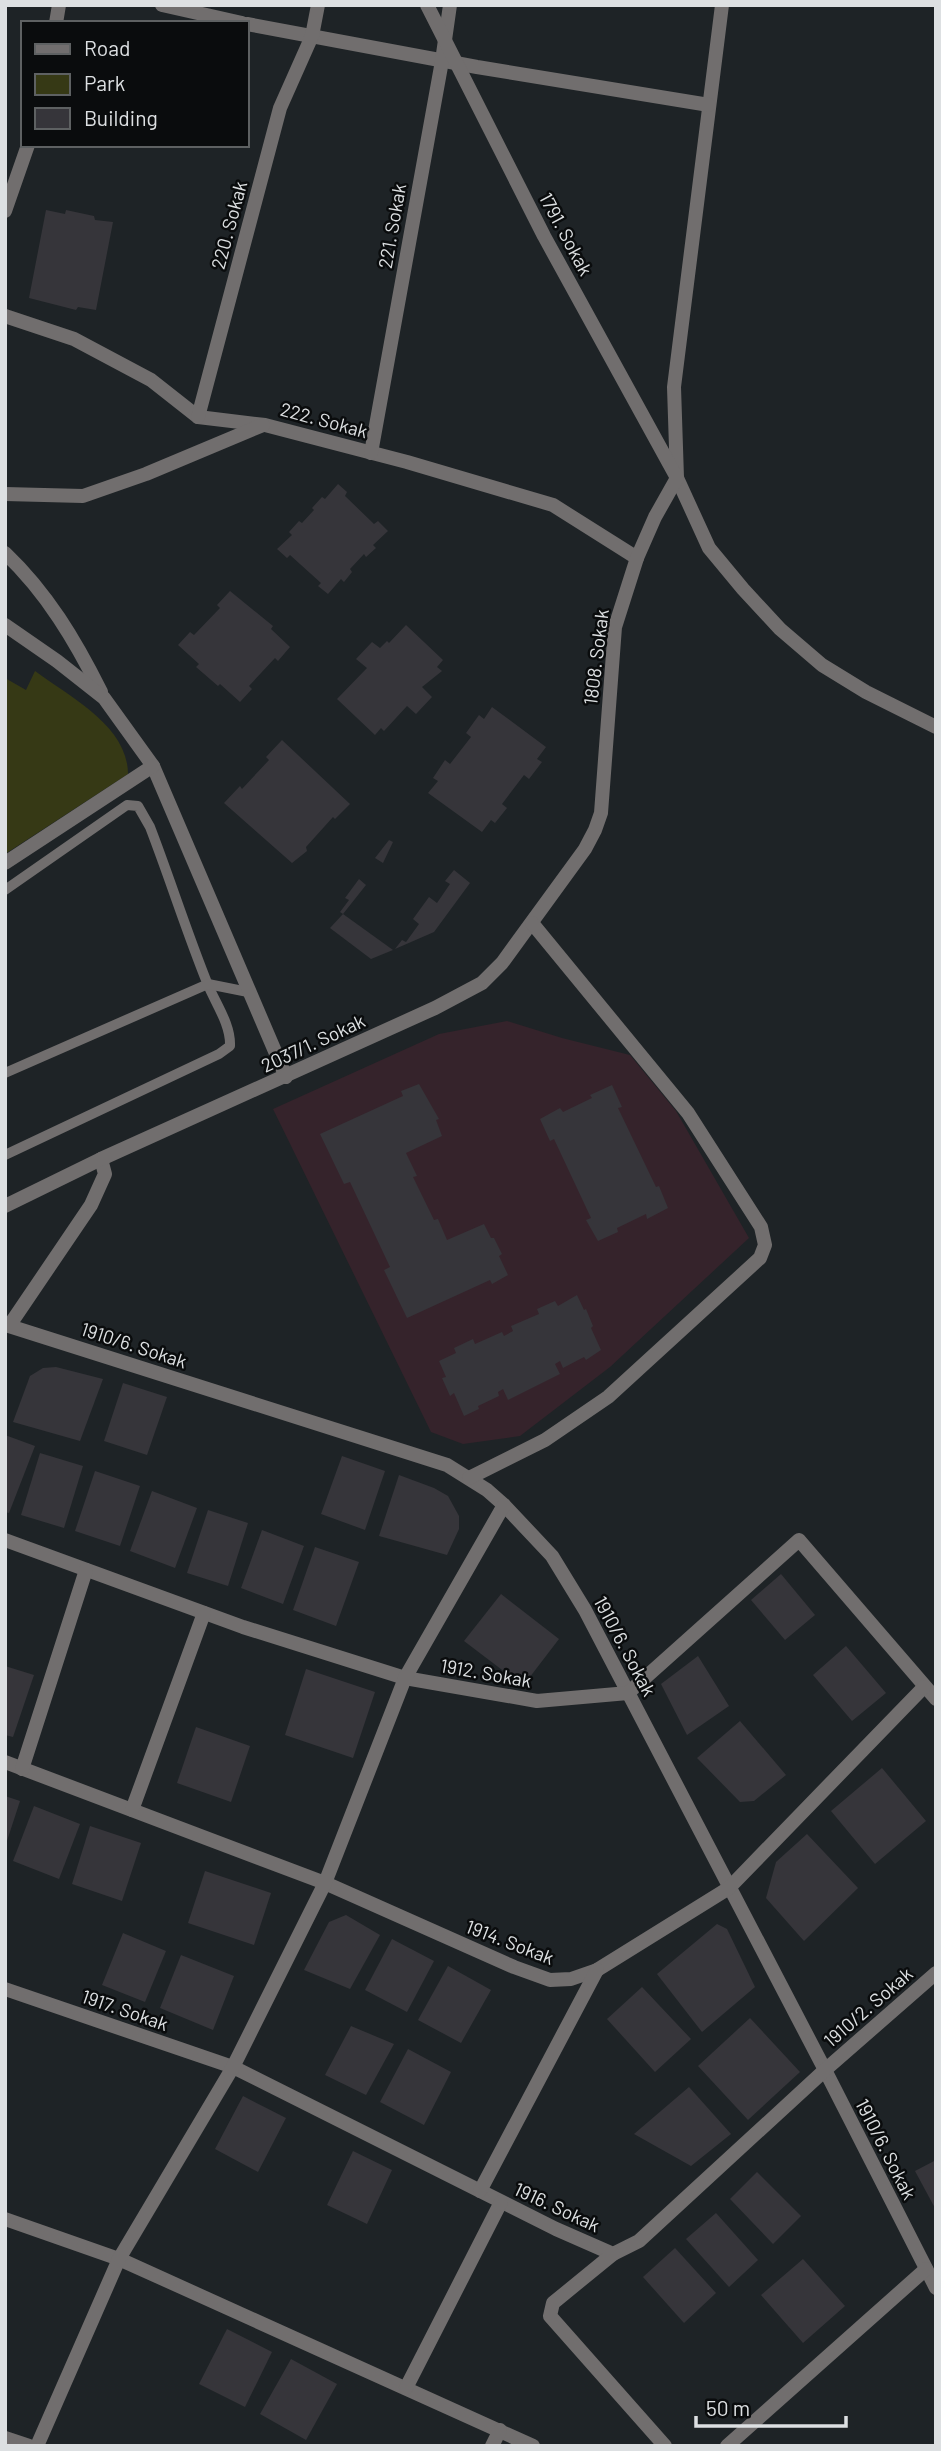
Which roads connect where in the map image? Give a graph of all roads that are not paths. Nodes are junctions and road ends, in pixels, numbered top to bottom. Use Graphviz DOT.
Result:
graph roads {
  1 [pos="162,5"];
  2 [pos="318,5"];
  3 [pos="426,5"];
  4 [pos="450,5"];
  5 [pos="722,5"];
  6 [pos="180,7"];
  7 [pos="237,21"];
  8 [pos="248,24"];
  9 [pos="312,36"];
  10 [pos="445,41"];
  11 [pos="442,61"];
  12 [pos="457,64"];
  13 [pos="709,105"];
  14 [pos="28,147"];
  15 [pos="5,212"];
  16 [pos="5,316"];
  17 [pos="198,416"];
  18 [pos="265,425"];
  19 [pos="371,453"];
  20 [pos="677,478"];
  21 [pos="5,494"];
  22 [pos="5,553"];
  23 [pos="637,558"];
  24 [pos="5,625"];
  25 [pos="104,698"];
  26 [pos="936,727"];
  27 [pos="153,766"];
  28 [pos="585,849"];
  29 [pos="5,863"];
  30 [pos="5,890"];
  31 [pos="532,923"];
  32 [pos="208,984"];
  33 [pos="248,992"];
  34 [pos="5,1073"];
  35 [pos="286,1077"];
  36 [pos="5,1155"];
  37 [pos="101,1159"];
  38 [pos="5,1206"];
  39 [pos="6,1326"];
  40 [pos="469,1478"];
  41 [pos="504,1505"];
  42 [pos="5,1540"];
  43 [pos="86,1570"];
  44 [pos="204,1613"];
  45 [pos="405,1678"];
  46 [pos="924,1687"];
  47 [pos="628,1693"];
  48 [pos="936,1699"];
  49 [pos="5,1762"];
  50 [pos="22,1769"];
  51 [pos="132,1810"];
  52 [pos="325,1884"];
  53 [pos="729,1888"];
  54 [pos="597,1970"];
  55 [pos="936,1973"];
  56 [pos="5,1989"];
  57 [pos="233,2067"];
  58 [pos="825,2070"];
  59 [pos="480,2191"];
  60 [pos="501,2202"];
  61 [pos="5,2219"];
  62 [pos="613,2254"];
  63 [pos="119,2259"];
  64 [pos="926,2269"];
  65 [pos="936,2288"];
  66 [pos="406,2388"];
  67 [pos="500,2430"];
  68 [pos="5,2438"];
  69 [pos="29,2446"];
  70 [pos="37,2446"];
  71 [pos="492,2446"];
  72 [pos="533,2446"];
  73 [pos="665,2446"];
  74 [pos="727,2446"];
  1 -- 6 [label="street"];
  2 -- 9 [label="street, 220. Sokak"];
  3 -- 10 [label="street, 1791. Sokak"];
  4 -- 10 [label="street, 221. Sokak"];
  5 -- 13 [label="street, 1791. Sokak"];
  6 -- 7 [label="street"];
  8 -- 9 [label="street"];
  9 -- 11 [label="street"];
  9 -- 17 [label="street, 220. Sokak"];
  10 -- 11 [label="street, 221. Sokak"];
  10 -- 12 [label="street, 1791. Sokak"];
  11 -- 12 [label="street"];
  11 -- 19 [label="street, 221. Sokak"];
  12 -- 13 [label="street"];
  12 -- 20 [label="street, 1791. Sokak"];
  13 -- 20 [label="street, 1791. Sokak"];
  14 -- 15 [label="street"];
  16 -- 17 [label="street, 222. Sokak"];
  17 -- 18 [label="street, 222. Sokak"];
  18 -- 19 [label="street, 222. Sokak"];
  18 -- 21 [label="street"];
  19 -- 23 [label="street, 222. Sokak"];
  20 -- 23 [label="street, 1808. Sokak"];
  20 -- 26 [label="street, 1791. Sokak"];
  22 -- 25 [label="street"];
  23 -- 28 [label="street, 1808. Sokak"];
  24 -- 25 [label="street"];
  25 -- 27 [label="street"];
  27 -- 29 [label="street"];
  27 -- 33 [label="street"];
  28 -- 31 [label="street, 2037/1. Sokak"];
  30 -- 32 [label="lane"];
  31 -- 35 [label="street, 2037/1. Sokak"];
  31 -- 40 [label="street"];
  32 -- 33 [label="lane"];
  32 -- 34 [label="lane"];
  32 -- 36 [label="lane"];
  33 -- 35 [label="street"];
  35 -- 37 [label="street, 2037/1. Sokak"];
  37 -- 38 [label="street, 2037/1. Sokak"];
  37 -- 39 [label="street"];
  39 -- 40 [label="street, 1910/6. Sokak"];
  40 -- 41 [label="street, 1910/6. Sokak"];
  41 -- 45 [label="street"];
  41 -- 47 [label="street, 1910/6. Sokak"];
  42 -- 43 [label="street, 1912. Sokak"];
  43 -- 44 [label="street, 1912. Sokak"];
  43 -- 50 [label="street"];
  44 -- 45 [label="street, 1912. Sokak"];
  44 -- 51 [label="street"];
  45 -- 47 [label="street, 1912. Sokak"];
  45 -- 52 [label="street"];
  46 -- 47 [label="street"];
  46 -- 48 [label="street"];
  46 -- 53 [label="street, 1914. Sokak"];
  47 -- 53 [label="street, 1910/6. Sokak"];
  49 -- 50 [label="street, 1914. Sokak"];
  50 -- 51 [label="street, 1914. Sokak"];
  51 -- 52 [label="street, 1914. Sokak"];
  52 -- 54 [label="street, 1914. Sokak"];
  52 -- 57 [label="street"];
  53 -- 54 [label="street, 1914. Sokak"];
  53 -- 58 [label="street, 1910/6. Sokak"];
  54 -- 59 [label="street"];
  55 -- 58 [label="street, 1910/2. Sokak"];
  56 -- 57 [label="street, 1917. Sokak"];
  57 -- 59 [label="street, 1916. Sokak"];
  57 -- 63 [label="street"];
  58 -- 62 [label="street, 1916. Sokak"];
  58 -- 64 [label="street, 1910/6. Sokak"];
  59 -- 60 [label="street, 1916. Sokak"];
  60 -- 62 [label="street, 1916. Sokak"];
  60 -- 66 [label="street"];
  61 -- 63 [label="street"];
  62 -- 73 [label="street"];
  63 -- 66 [label="street"];
  63 -- 70 [label="street"];
  64 -- 65 [label="street, 1910/6. Sokak"];
  64 -- 74 [label="street"];
  66 -- 67 [label="street"];
  67 -- 71 [label="street"];
  67 -- 72 [label="street"];
  68 -- 69 [label="street"];
}
